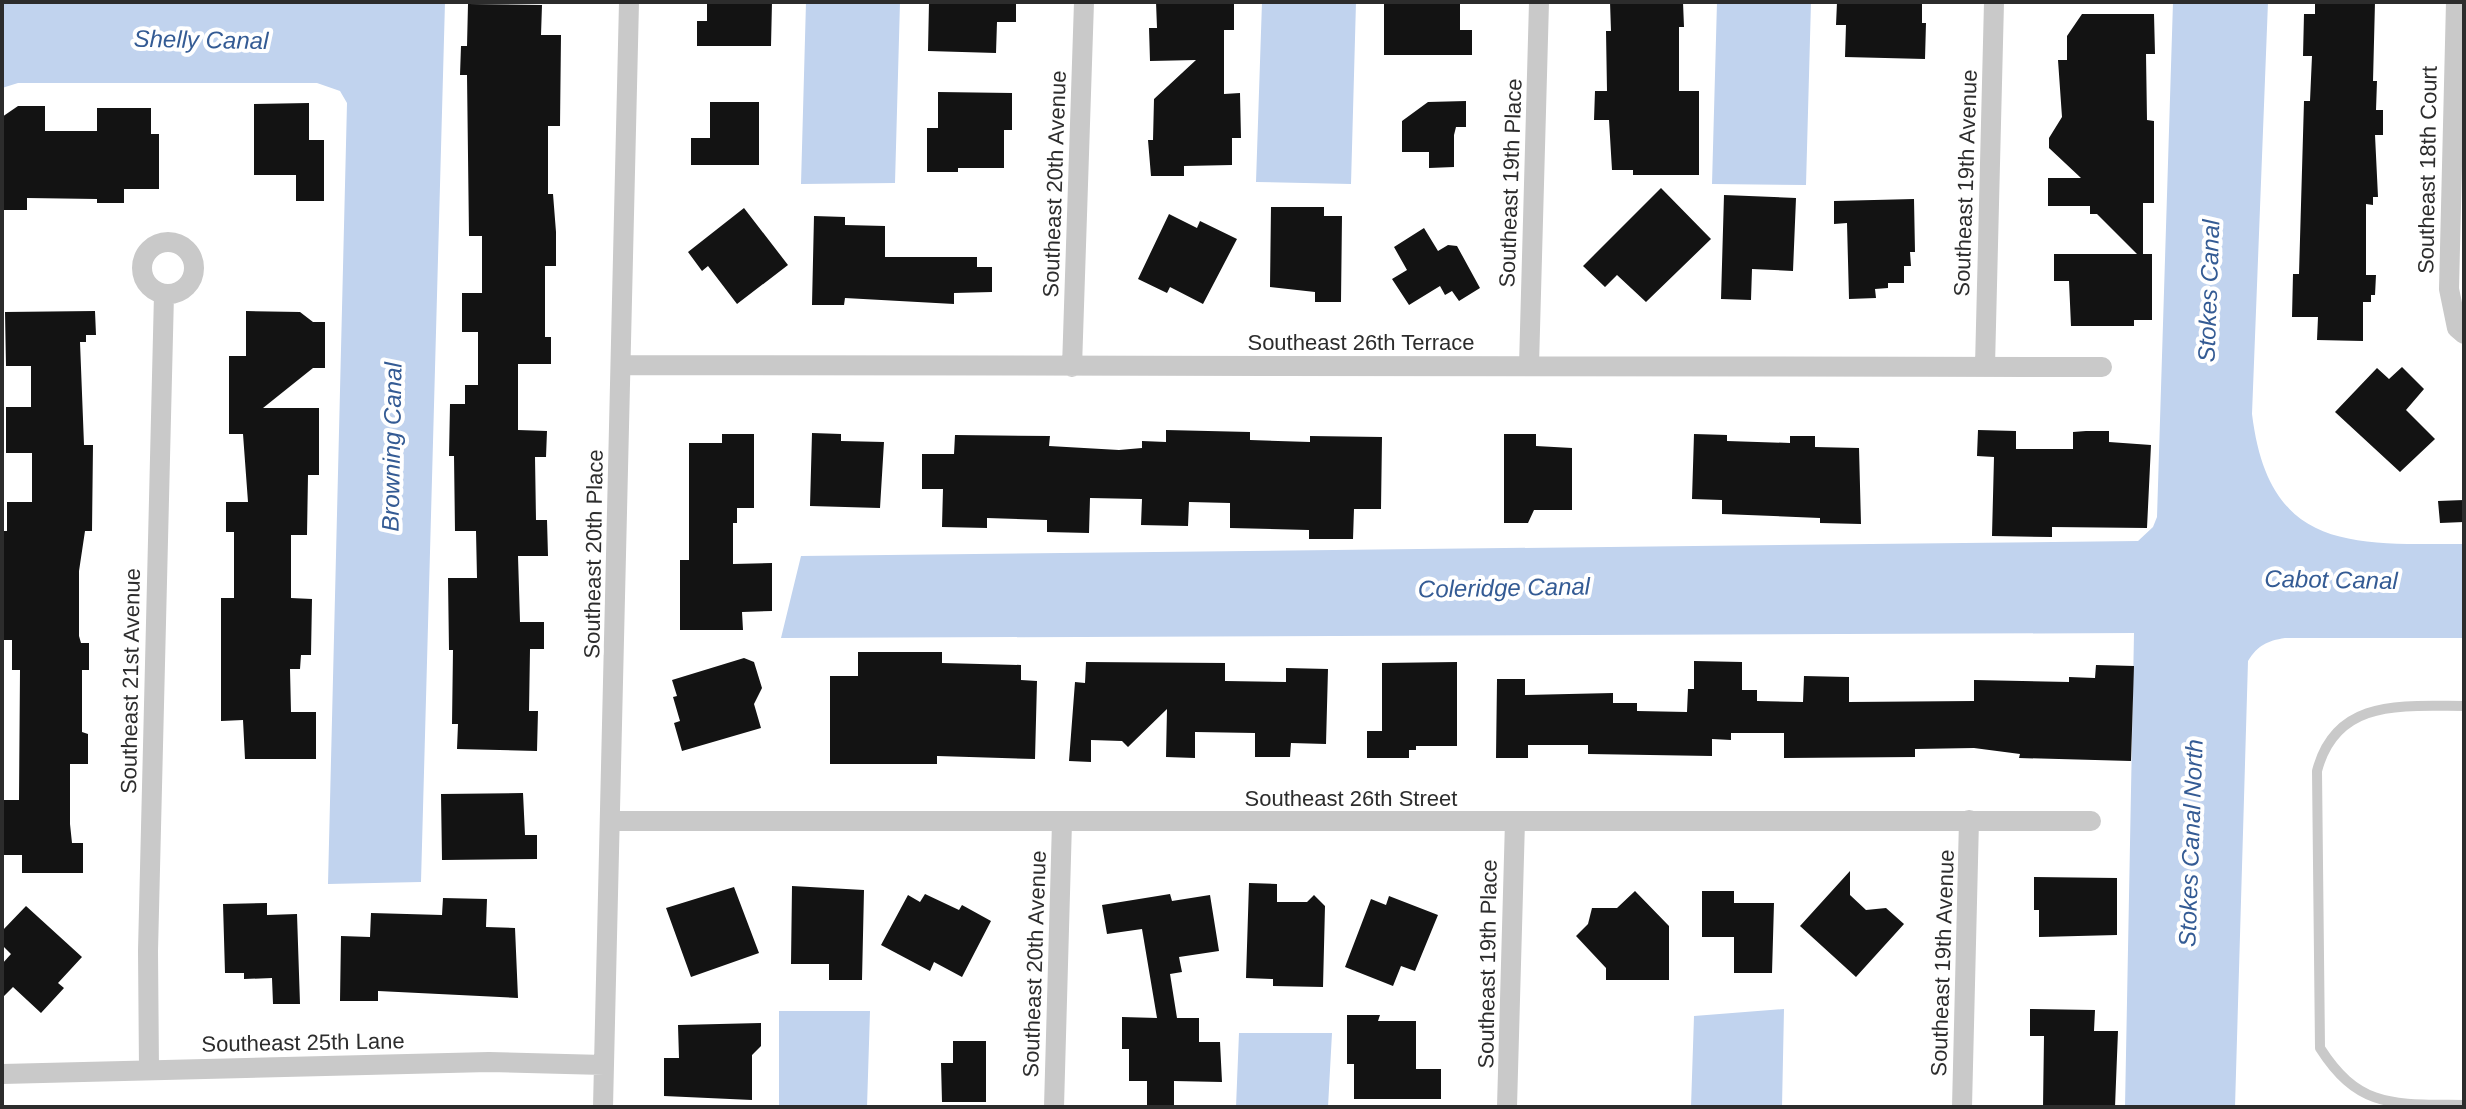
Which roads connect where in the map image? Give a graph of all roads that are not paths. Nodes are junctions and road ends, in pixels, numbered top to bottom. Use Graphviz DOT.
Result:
graph roads {
  1 [pos="629,2"];
  2 [pos="1084,2"];
  3 [pos="1539,2"];
  4 [pos="1994,2"];
  5 [pos="2456,2"];
  6 [pos="164,294"];
  7 [pos="2464,334"];
  8 [pos="621,365"];
  9 [pos="1529,366"];
  10 [pos="1985,366"];
  11 [pos="1072,367"];
  12 [pos="2102,367"];
  13 [pos="2464,706"];
  14 [pos="1969,820"];
  15 [pos="611,821"];
  16 [pos="1515,821"];
  17 [pos="2091,821"];
  18 [pos="1062,822"];
  19 [pos="604,1065"];
  20 [pos="149,1069"];
  21 [pos="2,1074"];
  22 [pos="2464,1105"];
  23 [pos="603,1107"];
  24 [pos="1054,1107"];
  25 [pos="1507,1107"];
  26 [pos="1962,1107"];
  1 -- 8 [label="street, Southeast 20th Place"];
  2 -- 11 [label="street, Southeast 20th Avenue"];
  3 -- 9 [label="street, Southeast 19th Place"];
  4 -- 10 [label="street, Southeast 19th Avenue"];
  5 -- 7 [label="street, Southeast 18th Court"];
  6 -- 20 [label="street, Southeast 21st Avenue"];
  8 -- 11 [label="street, Southeast 26th Terrace"];
  8 -- 15 [label="street, Southeast 20th Place"];
  9 -- 10 [label="street, Southeast 26th Terrace"];
  9 -- 11 [label="street, Southeast 26th Terrace"];
  10 -- 12 [label="street, Southeast 26th Terrace"];
  13 -- 22 [label="lane"];
  14 -- 16 [label="street, Southeast 26th Street"];
  14 -- 17 [label="street, Southeast 26th Street"];
  14 -- 26 [label="street, Southeast 19th Avenue"];
  15 -- 18 [label="street, Southeast 26th Street"];
  15 -- 19 [label="street, Southeast 20th Place"];
  16 -- 18 [label="street, Southeast 26th Street"];
  16 -- 25 [label="street, Southeast 19th Place"];
  18 -- 24 [label="street, Southeast 20th Avenue"];
  19 -- 20 [label="street, Southeast 25th Lane"];
  19 -- 23 [label="street, Southeast 20th Place"];
  20 -- 21 [label="street, Southeast 25th Lane"];
}
